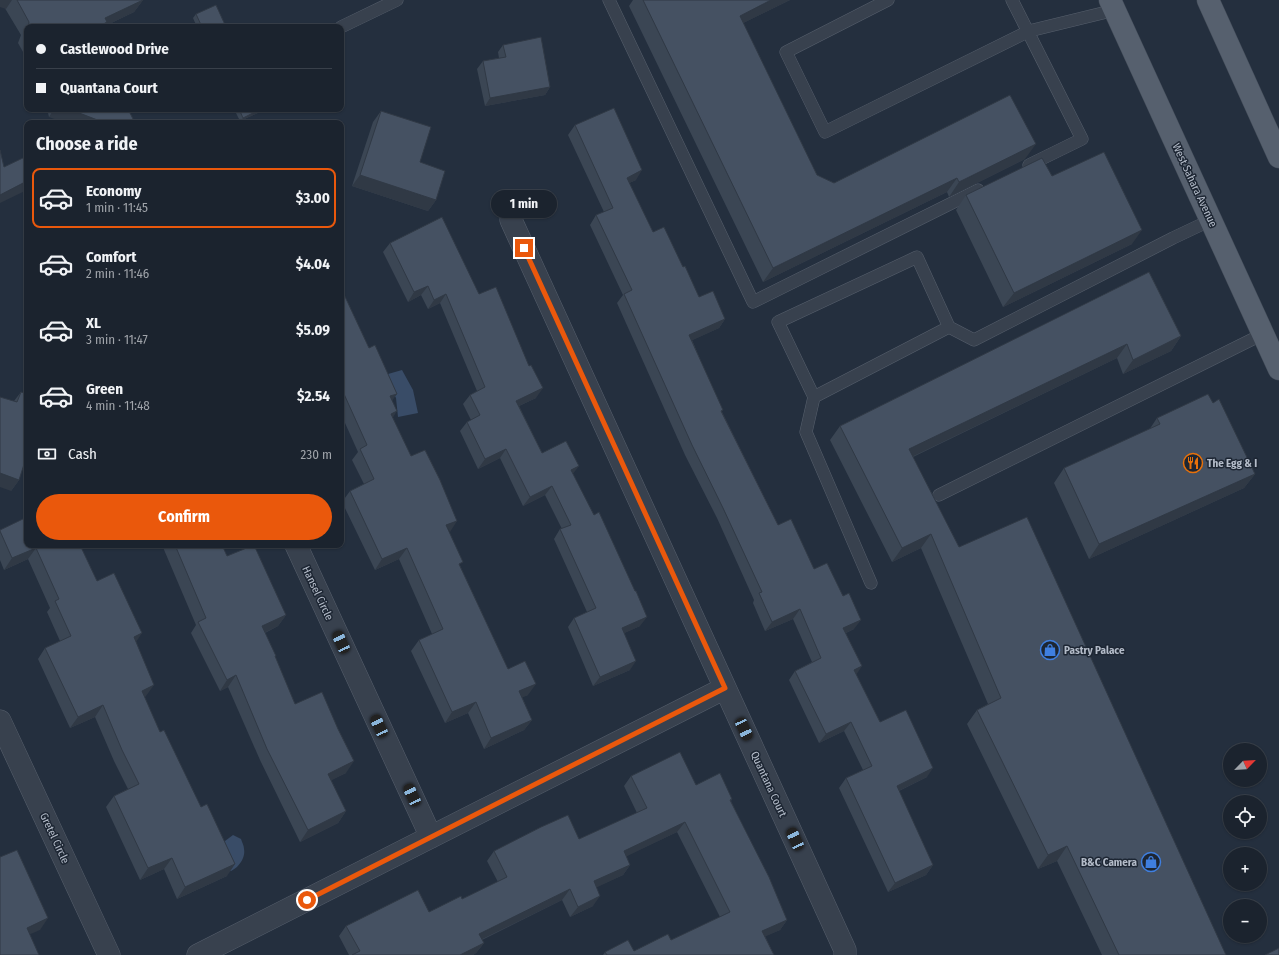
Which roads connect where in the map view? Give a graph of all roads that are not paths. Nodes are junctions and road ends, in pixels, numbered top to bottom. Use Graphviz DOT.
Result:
graph roads {
  1 [pos="397,0"];
  2 [pos="609,0"];
  3 [pos="888,0"];
  4 [pos="1012,0"];
  5 [pos="1208,0"];
  6 [pos="1113,5"];
  7 [pos="344,26"];
  8 [pos="1029,31"];
  9 [pos="1273,128"];
  10 [pos="1279,157"];
  11 [pos="1018,171"];
  12 [pos="989,185"];
  13 [pos="511,220"];
  14 [pos="1211,220"];
  15 [pos="949,327"];
  16 [pos="1263,334"];
  17 [pos="1279,369"];
  18 [pos="814,397"];
  19 [pos="939,495"];
  20 [pos="297,548"];
  21 [pos="871,583"];
  22 [pos="725,688"];
  23 [pos="0,721"];
  24 [pos="431,837"];
  25 [pos="109,955"];
  26 [pos="198,955"];
  27 [pos="845,955"];
  1 -- 7 [label="lane"];
  2 -- 12 [label="lane"];
  3 -- 8 [label="lane"];
  4 -- 8 [label="lane"];
  5 -- 9 [label="main road"];
  6 -- 8 [label="lane"];
  6 -- 14 [label="main road, West Sahara Avenue"];
  8 -- 11 [label="lane"];
  9 -- 10 [label="main road"];
  13 -- 22 [label="street, Quantana Court"];
  14 -- 15 [label="lane"];
  14 -- 16 [label="main road, West Sahara Avenue"];
  15 -- 18 [label="lane"];
  15 -- 18 [label="lane"];
  16 -- 17 [label="main road, West Sahara Avenue"];
  16 -- 19 [label="lane"];
  18 -- 21 [label="lane"];
  20 -- 24 [label="street, Hansel Circle"];
  22 -- 24 [label="street"];
  22 -- 27 [label="street, Quantana Court"];
  23 -- 25 [label="street, Gretel Circle"];
  24 -- 26 [label="street"];
}
